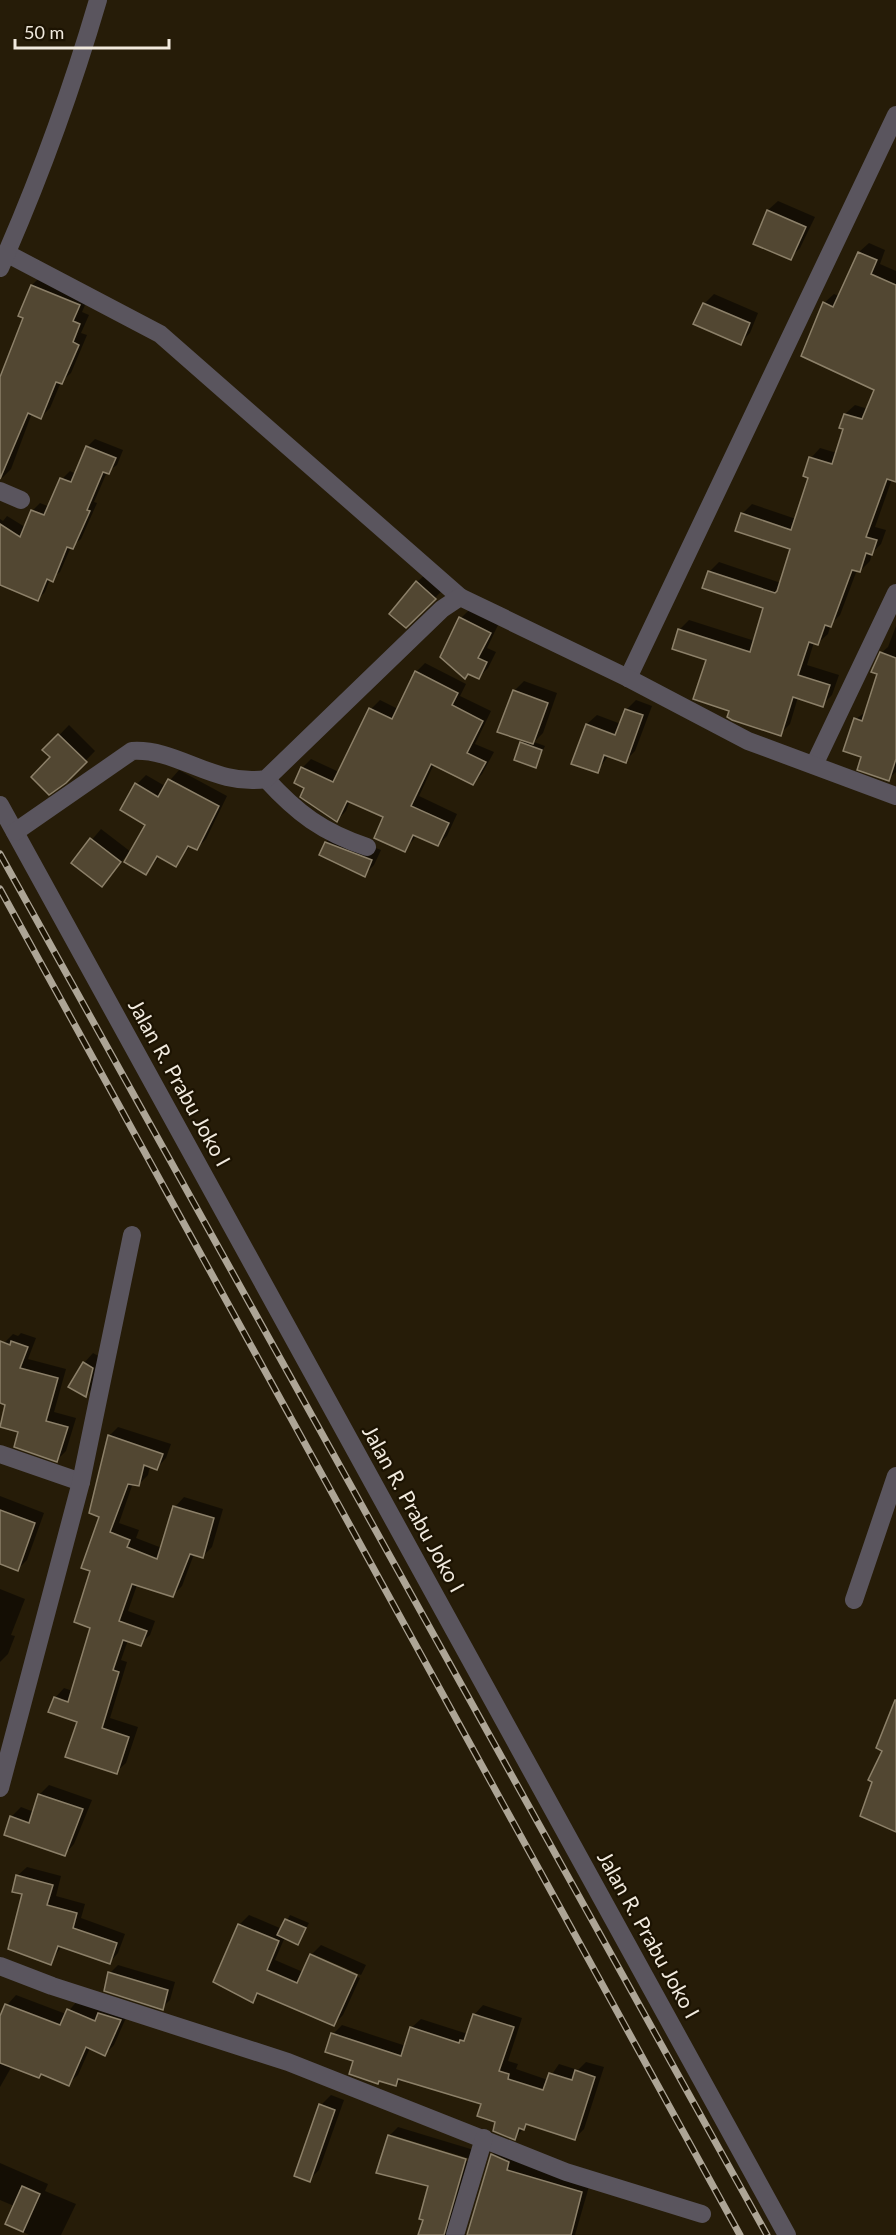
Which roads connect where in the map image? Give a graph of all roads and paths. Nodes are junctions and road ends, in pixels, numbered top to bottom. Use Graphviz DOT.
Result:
graph roads {
  1 [pos="98,0"];
  2 [pos="896,116"];
  3 [pos="3,261"];
  4 [pos="0,491"];
  5 [pos="21,500"];
  6 [pos="896,593"];
  7 [pos="459,597"];
  8 [pos="628,678"];
  9 [pos="814,765"];
  10 [pos="266,778"];
  11 [pos="896,796"];
  12 [pos="0,805"];
  13 [pos="15,832"];
  14 [pos="367,847"];
  15 [pos="132,1235"];
  16 [pos="0,1454"];
  17 [pos="896,1476"];
  18 [pos="81,1482"];
  19 [pos="854,1600"];
  20 [pos="0,1788"];
  21 [pos="0,1966"];
  22 [pos="484,2138"];
  23 [pos="702,2214"];
  24 [pos="455,2235"];
  25 [pos="788,2235"];
  1 -- 3 [label="street"];
  2 -- 8 [label="street"];
  3 -- 7 [label="street"];
  4 -- 5 [label="street"];
  6 -- 9 [label="street"];
  7 -- 8 [label="street"];
  7 -- 10 [label="street"];
  8 -- 9 [label="street"];
  9 -- 11 [label="street"];
  10 -- 13 [label="street"];
  10 -- 14 [label="street"];
  12 -- 13 [label="street, Jalan R. Prabu Joko I"];
  13 -- 25 [label="street, Jalan R. Prabu Joko I"];
  15 -- 18 [label="street"];
  16 -- 18 [label="street"];
  17 -- 19 [label="street"];
  18 -- 20 [label="street"];
  21 -- 22 [label="street"];
  22 -- 23 [label="street"];
  22 -- 24 [label="street"];
}
